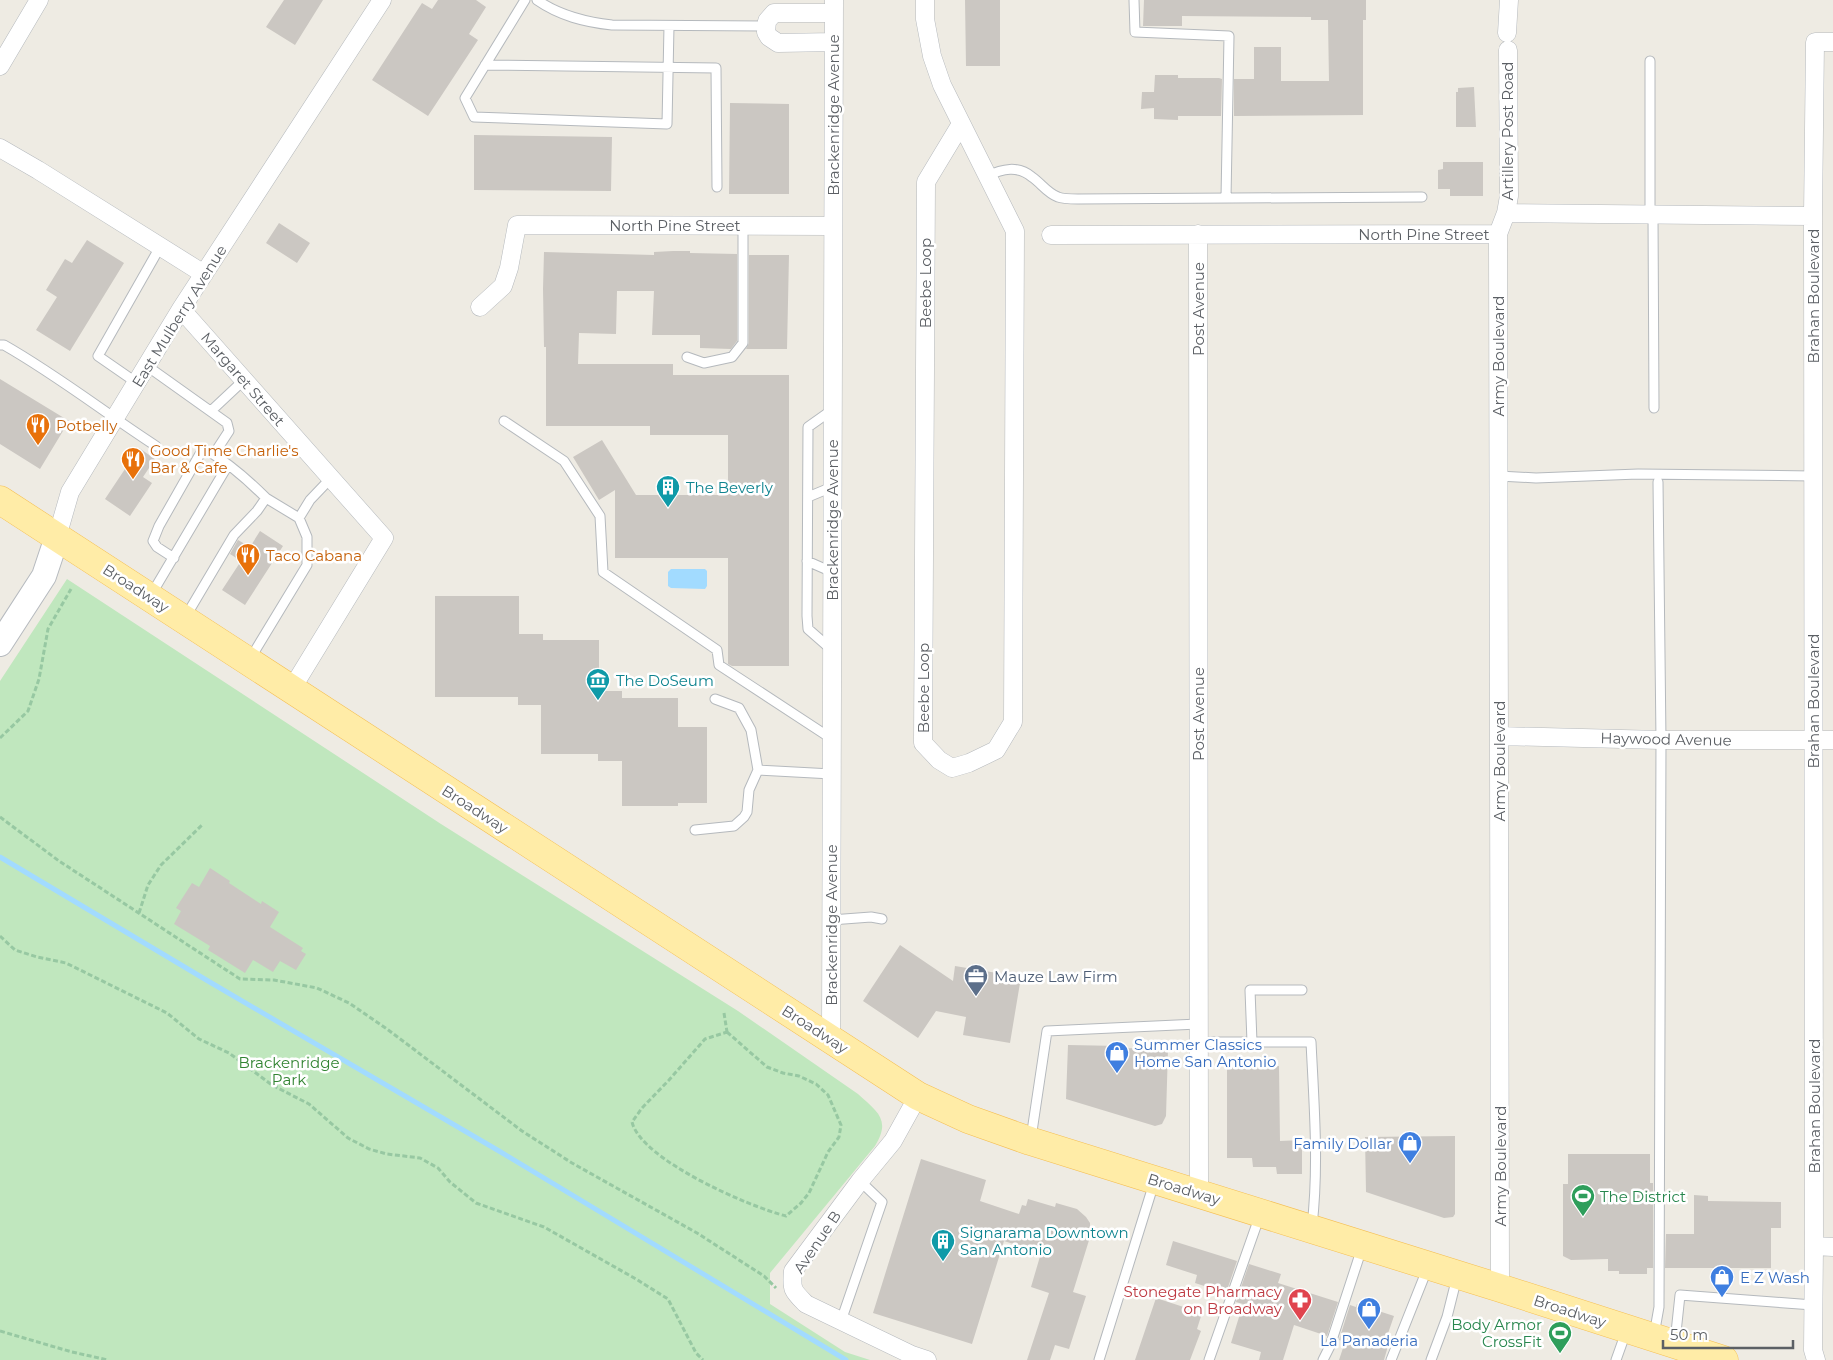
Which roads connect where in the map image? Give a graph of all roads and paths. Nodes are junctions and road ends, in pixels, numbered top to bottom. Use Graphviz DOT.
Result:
graph roads {
  1 [pos="39,0"];
  2 [pos="382,0"];
  3 [pos="524,0"];
  4 [pos="537,0"];
  5 [pos="925,0"];
  6 [pos="1134,0"];
  7 [pos="1509,0"];
  8 [pos="834,6"];
  9 [pos="669,26"];
  10 [pos="766,26"];
  11 [pos="1507,33"];
  12 [pos="834,42"];
  13 [pos="1833,42"];
  14 [pos="1508,50"];
  15 [pos="1650,61"];
  16 [pos="0,66"];
  17 [pos="484,66"];
  18 [pos="668,68"];
  19 [pos="961,124"];
  20 [pos="0,148"];
  21 [pos="987,176"];
  22 [pos="718,187"];
  23 [pos="1422,197"];
  24 [pos="1226,198"];
  25 [pos="1506,212"];
  26 [pos="1652,214"];
  27 [pos="1813,216"];
  28 [pos="743,225"];
  29 [pos="832,226"];
  30 [pos="1198,234"];
  31 [pos="1498,234"];
  32 [pos="1050,235"];
  33 [pos="160,247"];
  34 [pos="204,274"];
  35 [pos="480,307"];
  36 [pos="181,309"];
  37 [pos="0,345"];
  38 [pos="687,357"];
  39 [pos="147,366"];
  40 [pos="244,380"];
  41 [pos="137,383"];
  42 [pos="1654,408"];
  43 [pos="212,410"];
  44 [pos="832,410"];
  45 [pos="114,419"];
  46 [pos="504,422"];
  47 [pos="156,446"];
  48 [pos="214,454"];
  49 [pos="228,465"];
  50 [pos="1499,476"];
  51 [pos="1813,476"];
  52 [pos="331,478"];
  53 [pos="1658,482"];
  54 [pos="832,487"];
  55 [pos="808,497"];
  56 [pos="266,498"];
  57 [pos="0,500"];
  58 [pos="299,518"];
  59 [pos="56,537"];
  60 [pos="174,558"];
  61 [pos="808,561"];
  62 [pos="832,572"];
  63 [pos="71,589"];
  64 [pos="150,597"];
  65 [pos="184,620"];
  66 [pos="0,644"];
  67 [pos="832,650"];
  68 [pos="249,662"];
  69 [pos="291,690"];
  70 [pos="715,699"];
  71 [pos="1499,736"];
  72 [pos="0,738"];
  73 [pos="832,739"];
  74 [pos="1661,740"];
  75 [pos="1813,740"];
  76 [pos="1833,740"];
  77 [pos="758,770"];
  78 [pos="832,774"];
  79 [pos="0,817"];
  80 [pos="202,825"];
  81 [pos="695,830"];
  82 [pos="139,913"];
  83 [pos="882,919"];
  84 [pos="831,920"];
  85 [pos="0,936"];
  86 [pos="1302,990"];
  87 [pos="724,1013"];
  88 [pos="1198,1024"];
  89 [pos="727,1032"];
  90 [pos="831,1040"];
  91 [pos="1198,1042"];
  92 [pos="1252,1042"];
  93 [pos="918,1096"];
  94 [pos="1030,1141"];
  95 [pos="1155,1180"];
  96 [pos="860,1181"];
  97 [pos="1199,1194"];
  98 [pos="1260,1213"];
  99 [pos="1311,1229"];
  100 [pos="1363,1246"];
  101 [pos="1814,1246"];
  102 [pos="1833,1247"];
  103 [pos="1428,1266"];
  104 [pos="1458,1275"];
  105 [pos="1500,1288"];
  106 [pos="793,1291"];
  107 [pos="1813,1306"];
  108 [pos="841,1321"];
  109 [pos="1627,1329"];
  110 [pos="0,1331"];
  111 [pos="1679,1348"];
  112 [pos="108,1360"];
  113 [pos="703,1360"];
  114 [pos="927,1360"];
  115 [pos="1099,1360"];
  116 [pos="1209,1360"];
  117 [pos="1323,1360"];
  118 [pos="1391,1360"];
  119 [pos="1431,1360"];
  120 [pos="1616,1360"];
  121 [pos="1724,1360"];
  122 [pos="1816,1360"];
  1 -- 16 [label="street"];
  2 -- 34 [label="street, East Mulberry Avenue"];
  3 -- 17 [label="lane"];
  4 -- 9 [label="lane"];
  5 -- 19 [label="street"];
  6 -- 24 [label="lane"];
  7 -- 11 [label="street"];
  8 -- 10 [label="street"];
  8 -- 12 [label="street, Brackenridge Avenue"];
  9 -- 10 [label="lane"];
  9 -- 18 [label="lane"];
  10 -- 12 [label="street"];
  12 -- 29 [label="street, Brackenridge Avenue"];
  13 -- 27 [label="street, Brahan Boulevard"];
  14 -- 25 [label="street, Artillery Post Road"];
  15 -- 26 [label="lane"];
  17 -- 18 [label="lane"];
  17 -- 18 [label="lane"];
  18 -- 22 [label="lane"];
  19 -- 21 [label="street"];
  19 -- 21 [label="street, Beebe Loop"];
  20 -- 33 [label="street"];
  21 -- 24 [label="lane"];
  23 -- 24 [label="lane"];
  25 -- 26 [label="street, North Pine Street"];
  25 -- 31 [label="street, North Pine Street"];
  26 -- 27 [label="street, North Pine Street"];
  26 -- 42 [label="lane"];
  27 -- 51 [label="street, Brahan Boulevard"];
  28 -- 29 [label="street, North Pine Street"];
  28 -- 35 [label="street, North Pine Street"];
  28 -- 38 [label="lane"];
  29 -- 44 [label="street, Brackenridge Avenue"];
  30 -- 31 [label="street, North Pine Street"];
  30 -- 32 [label="street, North Pine Street"];
  30 -- 88 [label="street, Post Avenue"];
  31 -- 50 [label="street, Army Boulevard"];
  33 -- 34 [label="street"];
  33 -- 41 [label="lane"];
  34 -- 36 [label="street, East Mulberry Avenue"];
  36 -- 39 [label="street, East Mulberry Avenue"];
  36 -- 40 [label="street, Margaret Street"];
  37 -- 45 [label="lane"];
  39 -- 41 [label="street, East Mulberry Avenue"];
  39 -- 43 [label="lane"];
  40 -- 43 [label="lane"];
  40 -- 52 [label="street, Margaret Street"];
  41 -- 45 [label="street, East Mulberry Avenue"];
  43 -- 48 [label="lane"];
  44 -- 54 [label="street, Brackenridge Avenue"];
  44 -- 55 [label="lane"];
  45 -- 47 [label="lane"];
  45 -- 59 [label="street, East Mulberry Avenue"];
  46 -- 73 [label="lane"];
  48 -- 49 [label="lane"];
  48 -- 60 [label="lane"];
  49 -- 56 [label="lane"];
  49 -- 60 [label="lane"];
  50 -- 51 [label="lane"];
  50 -- 71 [label="street, Army Boulevard"];
  51 -- 75 [label="street, Brahan Boulevard"];
  52 -- 58 [label="lane"];
  52 -- 69 [label="street, Margaret Street"];
  53 -- 74 [label="lane"];
  54 -- 55 [label="lane"];
  54 -- 62 [label="street, Brackenridge Avenue"];
  55 -- 61 [label="lane"];
  56 -- 58 [label="lane"];
  56 -- 65 [label="lane"];
  57 -- 59 [label="main road, Broadway"];
  58 -- 68 [label="lane"];
  59 -- 64 [label="main road, Broadway"];
  59 -- 66 [label="street, East Mulberry Avenue"];
  60 -- 64 [label="lane"];
  61 -- 62 [label="lane"];
  61 -- 67 [label="lane"];
  62 -- 67 [label="street, Brackenridge Avenue"];
  63 -- 72 [label="path"];
  64 -- 65 [label="main road, Broadway"];
  65 -- 68 [label="main road, Broadway"];
  67 -- 73 [label="street, Brackenridge Avenue"];
  68 -- 69 [label="main road, Broadway"];
  69 -- 90 [label="main road, Broadway"];
  70 -- 77 [label="lane"];
  71 -- 74 [label="street, Haywood Avenue"];
  71 -- 105 [label="street, Army Boulevard"];
  73 -- 78 [label="street, Brackenridge Avenue"];
  74 -- 75 [label="street, Haywood Avenue"];
  74 -- 111 [label="lane"];
  75 -- 76 [label="street, Haywood Avenue"];
  75 -- 101 [label="street, Brahan Boulevard"];
  77 -- 78 [label="lane"];
  77 -- 81 [label="lane"];
  78 -- 84 [label="street, Brackenridge Avenue"];
  79 -- 82 [label="path"];
  80 -- 82 [label="path"];
  82 -- 106 [label="path"];
  83 -- 84 [label="lane"];
  84 -- 90 [label="street, Brackenridge Avenue"];
  85 -- 113 [label="path"];
  86 -- 92 [label="lane"];
  87 -- 89 [label="path"];
  88 -- 91 [label="street, Post Avenue"];
  88 -- 94 [label="lane"];
  89 -- 89 [label="path"];
  90 -- 93 [label="main road, Broadway"];
  91 -- 92 [label="lane"];
  91 -- 97 [label="street, Post Avenue"];
  92 -- 99 [label="lane"];
  93 -- 94 [label="main road, Broadway"];
  93 -- 96 [label="street, Avenue B"];
  94 -- 95 [label="main road, Broadway"];
  95 -- 97 [label="main road, Broadway"];
  95 -- 115 [label="lane"];
  96 -- 106 [label="street, Avenue B"];
  96 -- 108 [label="lane"];
  97 -- 98 [label="main road, Broadway"];
  98 -- 99 [label="main road, Broadway"];
  98 -- 116 [label="lane"];
  99 -- 100 [label="main road, Broadway"];
  100 -- 103 [label="main road, Broadway"];
  100 -- 117 [label="lane"];
  101 -- 102 [label="street"];
  101 -- 107 [label="street, Brahan Boulevard"];
  103 -- 104 [label="main road, Broadway"];
  103 -- 118 [label="lane"];
  104 -- 105 [label="main road, Broadway"];
  104 -- 119 [label="lane"];
  105 -- 109 [label="main road, Broadway"];
  106 -- 108 [label="street, Avenue B"];
  107 -- 111 [label="lane"];
  107 -- 122 [label="street, Brahan Boulevard"];
  108 -- 114 [label="street, Avenue B"];
  109 -- 111 [label="main road, Broadway"];
  109 -- 120 [label="lane"];
  110 -- 112 [label="path"];
  111 -- 121 [label="main road, Broadway"];
}
